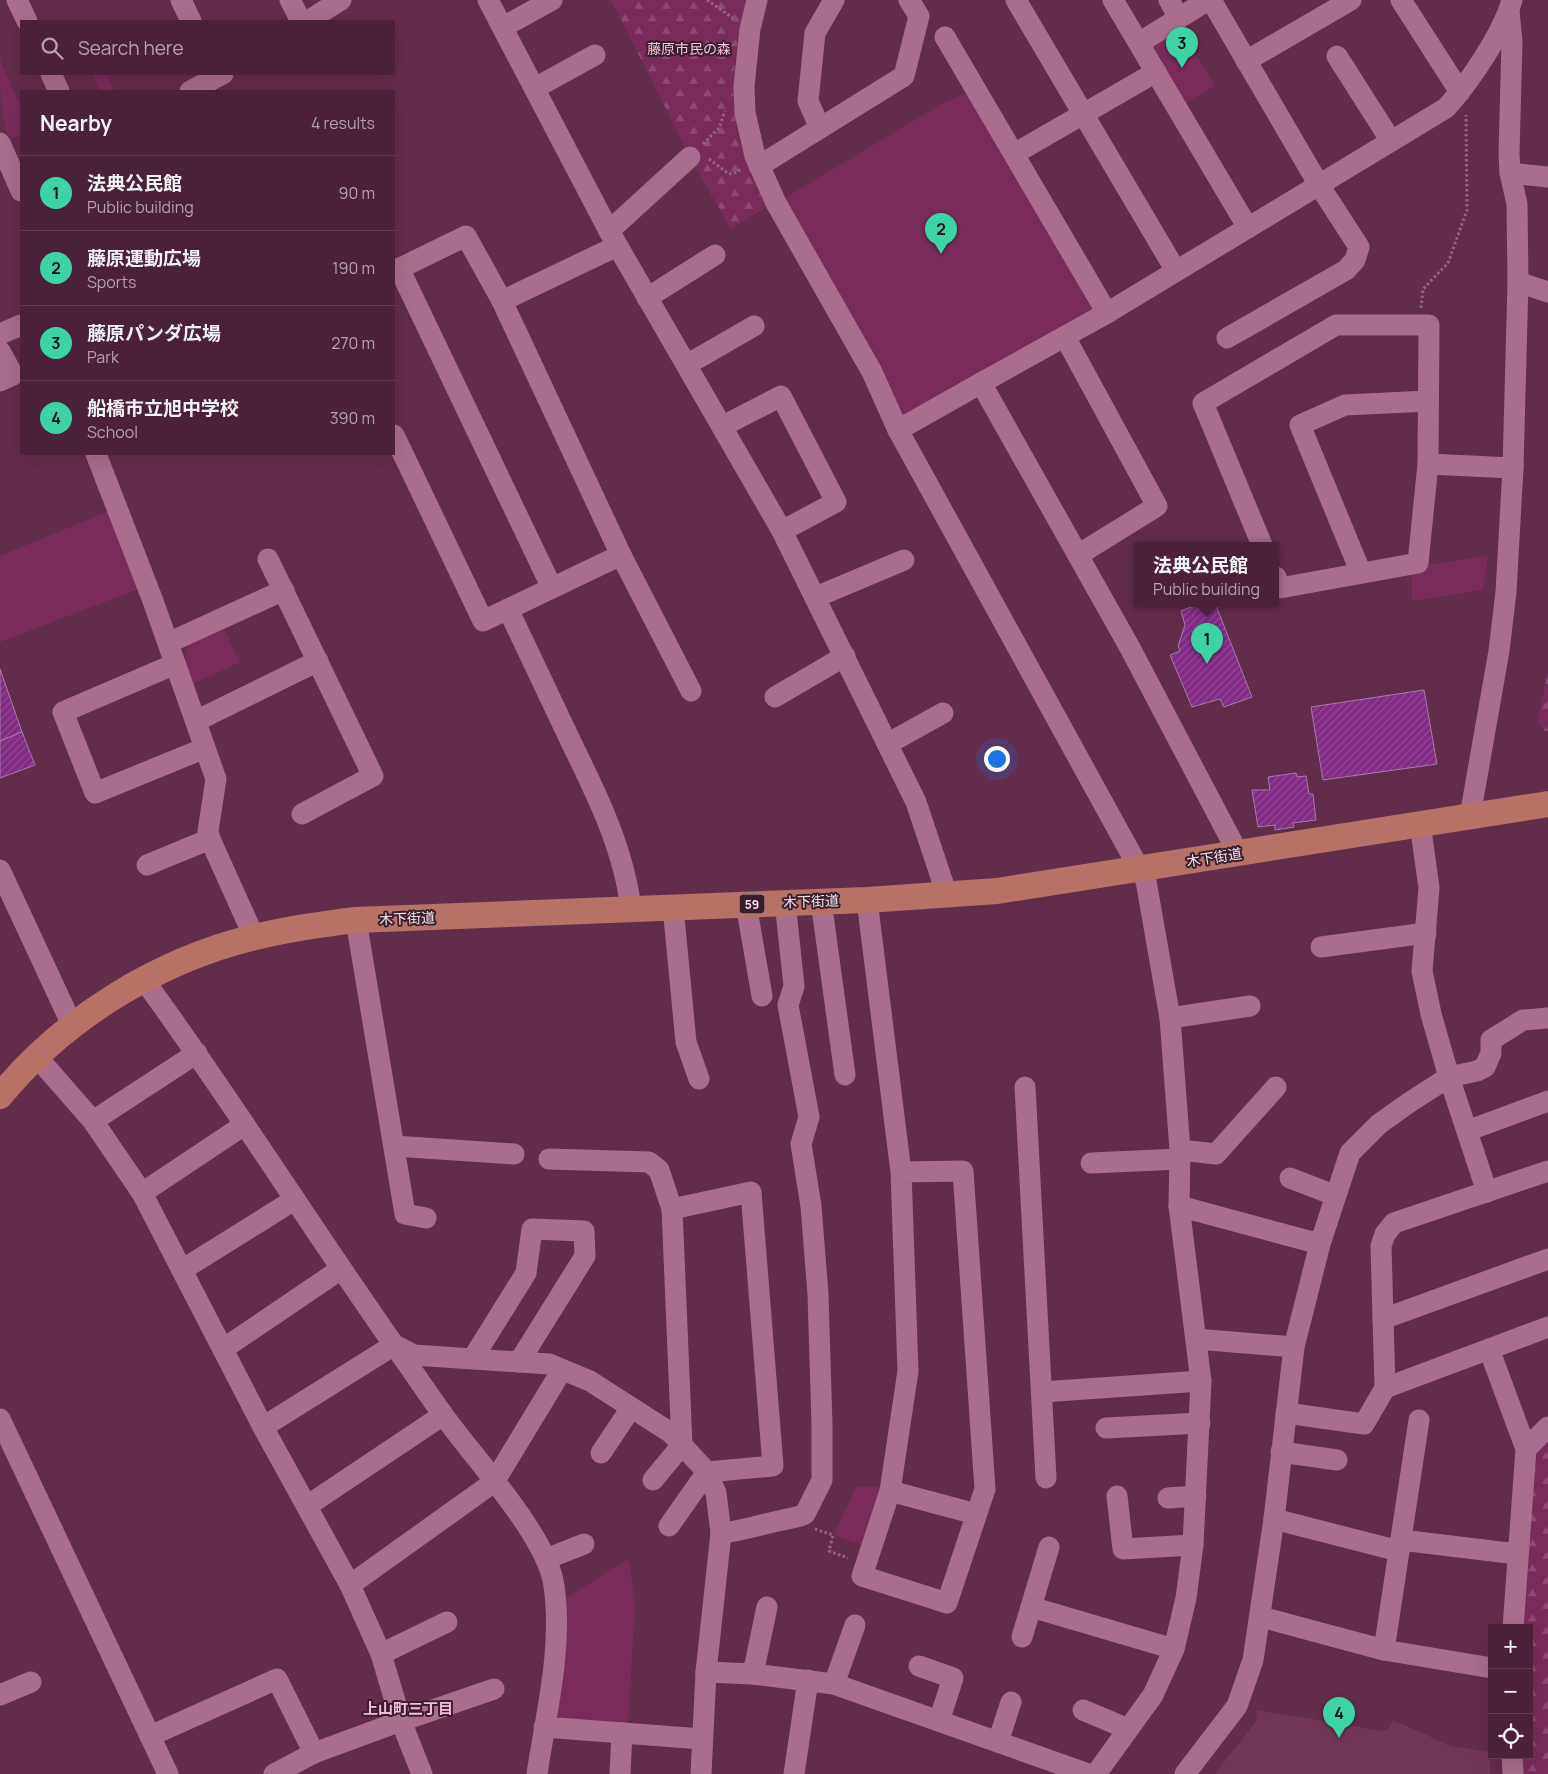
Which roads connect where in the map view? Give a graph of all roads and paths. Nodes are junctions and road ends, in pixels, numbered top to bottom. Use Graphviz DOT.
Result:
graph roads {
  1 [pos="17,0"];
  2 [pos="181,0"];
  3 [pos="290,0"];
  4 [pos="341,0"];
  5 [pos="488,0"];
  6 [pos="552,0"];
  7 [pos="707,0"];
  8 [pos="757,0"];
  9 [pos="834,0"];
  10 [pos="909,0"];
  11 [pos="1016,0"];
  12 [pos="1113,0"];
  13 [pos="1210,0"];
  14 [pos="1351,0"];
  15 [pos="1401,0"];
  16 [pos="1511,5"];
  17 [pos="1174,9"];
  18 [pos="26,20"];
  19 [pos="191,20"];
  20 [pos="300,20"];
  21 [pos="310,20"];
  22 [pos="736,20"];
  23 [pos="503,27"];
  24 [pos="945,37"];
  25 [pos="1138,43"];
  26 [pos="594,55"];
  27 [pos="1337,56"];
  28 [pos="1246,61"];
  29 [pos="1156,72"];
  30 [pos="51,75"];
  31 [pos="218,75"];
  32 [pos="535,88"];
  33 [pos="1463,88"];
  34 [pos="59,90"];
  35 [pos="192,90"];
  36 [pos="725,101"];
  37 [pos="1084,114"];
  38 [pos="820,128"];
  39 [pos="1391,141"];
  40 [pos="8,146"];
  41 [pos="1014,154"];
  42 [pos="690,157"];
  43 [pos="753,164"];
  44 [pos="1510,173"];
  45 [pos="1548,176"];
  46 [pos="1318,185"];
  47 [pos="20,188"];
  48 [pos="1248,228"];
  49 [pos="613,239"];
  50 [pos="715,255"];
  51 [pos="396,270"];
  52 [pos="1176,271"];
  53 [pos="1518,282"];
  54 [pos="1548,292"];
  55 [pos="647,298"];
  56 [pos="502,301"];
  57 [pos="1107,313"];
  58 [pos="20,325"];
  59 [pos="1419,325"];
  60 [pos="754,326"];
  61 [pos="0,334"];
  62 [pos="1065,337"];
  63 [pos="1227,338"];
  64 [pos="0,351"];
  65 [pos="688,364"];
  66 [pos="0,381"];
  67 [pos="982,383"];
  68 [pos="1428,401"];
  69 [pos="723,426"];
  70 [pos="898,430"];
  71 [pos="395,437"];
  72 [pos="96,455"];
  73 [pos="1428,464"];
  74 [pos="1513,468"];
  75 [pos="782,531"];
  76 [pos="1261,542"];
  77 [pos="621,555"];
  78 [pos="1078,555"];
  79 [pos="268,559"];
  80 [pos="904,560"];
  81 [pos="1361,573"];
  82 [pos="1279,585"];
  83 [pos="552,588"];
  84 [pos="284,590"];
  85 [pos="816,597"];
  86 [pos="508,609"];
  87 [pos="168,644"];
  88 [pos="845,656"];
  89 [pos="318,661"];
  90 [pos="175,664"];
  91 [pos="691,691"];
  92 [pos="775,697"];
  93 [pos="943,713"];
  94 [pos="196,721"];
  95 [pos="889,743"];
  96 [pos="205,748"];
  97 [pos="1548,804"];
  98 [pos="302,814"];
  99 [pos="1470,816"];
  100 [pos="1420,823"];
  101 [pos="210,839"];
  102 [pos="1238,853"];
  103 [pos="147,865"];
  104 [pos="0,870"];
  105 [pos="1138,870"];
  106 [pos="947,895"];
  107 [pos="867,900"];
  108 [pos="821,901"];
  109 [pos="785,902"];
  110 [pos="746,904"];
  111 [pos="673,908"];
  112 [pos="631,909"];
  113 [pos="356,920"];
  114 [pos="1426,933"];
  115 [pos="254,937"];
  116 [pos="1321,947"];
  117 [pos="144,980"];
  118 [pos="762,996"];
  119 [pos="1250,1006"];
  120 [pos="1170,1018"];
  121 [pos="1548,1018"];
  122 [pos="73,1027"];
  123 [pos="197,1053"];
  124 [pos="37,1057"];
  125 [pos="845,1075"];
  126 [pos="1449,1077"];
  127 [pos="699,1079"];
  128 [pos="1276,1087"];
  129 [pos="1025,1088"];
  130 [pos="0,1096"];
  131 [pos="1548,1101"];
  132 [pos="93,1121"];
  133 [pos="244,1125"];
  134 [pos="1468,1131"];
  135 [pos="394,1146"];
  136 [pos="514,1154"];
  137 [pos="1180,1155"];
  138 [pos="549,1159"];
  139 [pos="1091,1163"];
  140 [pos="1548,1171"];
  141 [pos="900,1172"];
  142 [pos="1290,1178"];
  143 [pos="1487,1192"];
  144 [pos="142,1193"];
  145 [pos="1334,1195"];
  146 [pos="294,1200"];
  147 [pos="1179,1206"];
  148 [pos="672,1209"];
  149 [pos="426,1218"];
  150 [pos="1320,1244"];
  151 [pos="1548,1259"];
  152 [pos="341,1269"];
  153 [pos="182,1270"];
  154 [pos="1383,1319"];
  155 [pos="1548,1327"];
  156 [pos="1196,1338"];
  157 [pos="394,1345"];
  158 [pos="1294,1347"];
  159 [pos="223,1349"];
  160 [pos="1489,1349"];
  161 [pos="473,1358"];
  162 [pos="519,1362"];
  163 [pos="562,1370"];
  164 [pos="1201,1381"];
  165 [pos="1385,1388"];
  166 [pos="1042,1392"];
  167 [pos="631,1408"];
  168 [pos="1286,1412"];
  169 [pos="443,1416"];
  170 [pos="0,1419"];
  171 [pos="1419,1420"];
  172 [pos="1200,1422"];
  173 [pos="263,1427"];
  174 [pos="1548,1427"];
  175 [pos="1106,1428"];
  176 [pos="682,1445"];
  177 [pos="1526,1449"];
  178 [pos="1282,1452"];
  179 [pos="601,1453"];
  180 [pos="1338,1460"];
  181 [pos="707,1472"];
  182 [pos="1046,1478"];
  183 [pos="653,1480"];
  184 [pos="494,1482"];
  185 [pos="890,1491"];
  186 [pos="1118,1496"];
  187 [pos="1196,1496"];
  188 [pos="1168,1498"];
  189 [pos="307,1506"];
  190 [pos="805,1514"];
  191 [pos="976,1514"];
  192 [pos="1274,1519"];
  193 [pos="669,1526"];
  194 [pos="722,1533"];
  195 [pos="584,1544"];
  196 [pos="1193,1545"];
  197 [pos="1400,1545"];
  198 [pos="1049,1547"];
  199 [pos="1517,1554"];
  200 [pos="546,1559"];
  201 [pos="862,1576"];
  202 [pos="350,1585"];
  203 [pos="767,1607"];
  204 [pos="1032,1607"];
  205 [pos="1261,1617"];
  206 [pos="447,1622"];
  207 [pos="1513,1624"];
  208 [pos="855,1625"];
  209 [pos="1022,1637"];
  210 [pos="1174,1649"];
  211 [pos="1384,1650"];
  212 [pos="381,1654"];
  213 [pos="920,1666"];
  214 [pos="1488,1667"];
  215 [pos="706,1672"];
  216 [pos="753,1674"];
  217 [pos="808,1680"];
  218 [pos="31,1682"];
  219 [pos="834,1684"];
  220 [pos="494,1689"];
  221 [pos="0,1696"];
  222 [pos="1011,1702"];
  223 [pos="1083,1710"];
  224 [pos="939,1721"];
  225 [pos="401,1722"];
  226 [pos="544,1727"];
  227 [pos="1128,1729"];
  228 [pos="622,1733"];
  229 [pos="150,1736"];
  230 [pos="702,1739"];
  231 [pos="998,1742"];
  232 [pos="314,1754"];
  233 [pos="1512,1759"];
  234 [pos="168,1774"];
  235 [pos="274,1774"];
  236 [pos="422,1774"];
  237 [pos="537,1774"];
  238 [pos="620,1774"];
  239 [pos="701,1774"];
  240 [pos="794,1774"];
  241 [pos="1088,1774"];
  242 [pos="1096,1774"];
  243 [pos="1185,1774"];
  244 [pos="1514,1774"];
  1 -- 18 [label="street"];
  2 -- 19 [label="street"];
  3 -- 20 [label="street"];
  4 -- 21 [label="street"];
  5 -- 23 [label="street"];
  6 -- 23 [label="street"];
  7 -- 22 [label="path"];
  8 -- 43 [label="street"];
  9 -- 38 [label="street"];
  10 -- 38 [label="street"];
  11 -- 37 [label="street"];
  12 -- 25 [label="street"];
  13 -- 17 [label="street"];
  13 -- 28 [label="street"];
  14 -- 28 [label="street"];
  15 -- 33 [label="street"];
  16 -- 33 [label="street"];
  16 -- 44 [label="street"];
  17 -- 25 [label="street"];
  23 -- 32 [label="street"];
  24 -- 41 [label="street"];
  25 -- 29 [label="street"];
  26 -- 32 [label="street"];
  27 -- 39 [label="street"];
  28 -- 46 [label="street"];
  29 -- 37 [label="street"];
  29 -- 48 [label="street"];
  30 -- 34 [label="street"];
  31 -- 35 [label="street"];
  32 -- 49 [label="street"];
  33 -- 39 [label="street"];
  33 -- 59 [label="path"];
  36 -- 42 [label="path"];
  37 -- 41 [label="street"];
  37 -- 52 [label="street"];
  38 -- 43 [label="street"];
  39 -- 46 [label="street"];
  40 -- 47 [label="street"];
  41 -- 57 [label="street"];
  42 -- 43 [label="path"];
  42 -- 49 [label="street"];
  43 -- 70 [label="street"];
  44 -- 45 [label="street"];
  44 -- 53 [label="street"];
  46 -- 48 [label="street"];
  46 -- 63 [label="street"];
  48 -- 52 [label="street"];
  49 -- 55 [label="street"];
  49 -- 56 [label="street"];
  50 -- 55 [label="street"];
  51 -- 56 [label="street"];
  51 -- 83 [label="street"];
  52 -- 57 [label="street"];
  53 -- 54 [label="street"];
  53 -- 74 [label="street"];
  55 -- 65 [label="street"];
  56 -- 77 [label="street"];
  57 -- 62 [label="street"];
  58 -- 61 [label="street"];
  59 -- 68 [label="street"];
  59 -- 76 [label="street"];
  60 -- 65 [label="street"];
  62 -- 67 [label="street"];
  62 -- 78 [label="street"];
  64 -- 66 [label="street"];
  65 -- 69 [label="street"];
  67 -- 70 [label="street"];
  67 -- 78 [label="street"];
  68 -- 73 [label="street"];
  68 -- 81 [label="street"];
  69 -- 75 [label="street"];
  69 -- 75 [label="street"];
  70 -- 105 [label="street"];
  71 -- 86 [label="street"];
  72 -- 87 [label="street"];
  73 -- 74 [label="street"];
  73 -- 81 [label="street"];
  74 -- 99 [label="street"];
  75 -- 85 [label="street"];
  77 -- 83 [label="street"];
  77 -- 91 [label="street"];
  78 -- 102 [label="street"];
  79 -- 84 [label="street"];
  80 -- 85 [label="street"];
  81 -- 82 [label="street"];
  83 -- 86 [label="street"];
  84 -- 87 [label="street"];
  84 -- 89 [label="street"];
  85 -- 88 [label="street"];
  86 -- 112 [label="street"];
  87 -- 90 [label="street"];
  88 -- 92 [label="street"];
  88 -- 95 [label="street"];
  89 -- 94 [label="street"];
  89 -- 98 [label="street"];
  90 -- 94 [label="street"];
  90 -- 96 [label="street"];
  93 -- 95 [label="street"];
  94 -- 96 [label="street"];
  95 -- 106 [label="street"];
  96 -- 101 [label="street"];
  97 -- 99 [label="main road, 木下街道 / 59"];
  99 -- 100 [label="main road, 木下街道 / 59"];
  100 -- 102 [label="main road, 木下街道 / 59"];
  100 -- 114 [label="street"];
  101 -- 103 [label="street"];
  101 -- 115 [label="street"];
  102 -- 105 [label="main road, 木下街道 / 59"];
  104 -- 122 [label="street"];
  105 -- 106 [label="main road, 木下街道 / 59"];
  105 -- 120 [label="street"];
  106 -- 107 [label="main road, 木下街道 / 59"];
  107 -- 108 [label="main road, 木下街道 / 59"];
  107 -- 141 [label="street"];
  108 -- 109 [label="main road, 木下街道 / 59"];
  108 -- 125 [label="street"];
  109 -- 110 [label="main road, 木下街道 / 59"];
  109 -- 190 [label="street"];
  110 -- 111 [label="main road, 木下街道 / 59"];
  110 -- 118 [label="street"];
  111 -- 112 [label="main road, 木下街道 / 59"];
  111 -- 127 [label="street"];
  112 -- 113 [label="main road, 木下街道 / 59"];
  113 -- 115 [label="main road, 木下街道 / 59"];
  113 -- 135 [label="street"];
  114 -- 116 [label="street"];
  114 -- 126 [label="street"];
  115 -- 117 [label="main road, 木下街道 / 59"];
  117 -- 122 [label="main road, 木下街道 / 59"];
  117 -- 123 [label="street"];
  119 -- 120 [label="street"];
  120 -- 137 [label="street"];
  121 -- 126 [label="street"];
  122 -- 124 [label="main road, 木下街道 / 59"];
  123 -- 132 [label="street"];
  123 -- 133 [label="street"];
  124 -- 130 [label="main road, 木下街道 / 59"];
  124 -- 132 [label="street"];
  126 -- 134 [label="street"];
  126 -- 145 [label="street"];
  128 -- 137 [label="street"];
  129 -- 166 [label="street"];
  131 -- 134 [label="street"];
  132 -- 144 [label="street"];
  133 -- 144 [label="street"];
  133 -- 146 [label="street"];
  134 -- 143 [label="street"];
  135 -- 136 [label="street"];
  135 -- 149 [label="street"];
  137 -- 139 [label="street"];
  137 -- 147 [label="street"];
  138 -- 148 [label="street"];
  140 -- 143 [label="street"];
  141 -- 185 [label="street"];
  141 -- 191 [label="street"];
  142 -- 145 [label="street"];
  143 -- 154 [label="street"];
  144 -- 153 [label="street"];
  145 -- 150 [label="street"];
  146 -- 152 [label="street"];
  146 -- 153 [label="street"];
  147 -- 150 [label="street"];
  147 -- 156 [label="street"];
  148 -- 176 [label="street"];
  148 -- 181 [label="street"];
  150 -- 158 [label="street"];
  151 -- 154 [label="street"];
  152 -- 157 [label="street"];
  152 -- 159 [label="street"];
  153 -- 159 [label="street"];
  154 -- 165 [label="street"];
  155 -- 160 [label="street"];
  156 -- 158 [label="street"];
  156 -- 164 [label="street"];
  157 -- 161 [label="street"];
  157 -- 169 [label="street"];
  157 -- 173 [label="street"];
  158 -- 168 [label="street"];
  159 -- 173 [label="street"];
  160 -- 165 [label="street"];
  160 -- 177 [label="street"];
  161 -- 162 [label="street"];
  161 -- 162 [label="street"];
  162 -- 163 [label="street"];
  163 -- 167 [label="street"];
  163 -- 184 [label="street"];
  164 -- 166 [label="street"];
  164 -- 172 [label="street"];
  165 -- 168 [label="street"];
  166 -- 182 [label="street"];
  167 -- 176 [label="street"];
  167 -- 179 [label="street"];
  168 -- 178 [label="street"];
  169 -- 184 [label="street"];
  169 -- 189 [label="street"];
  170 -- 229 [label="street"];
  171 -- 197 [label="street"];
  172 -- 175 [label="street"];
  172 -- 187 [label="street"];
  173 -- 189 [label="street"];
  174 -- 177 [label="street"];
  176 -- 181 [label="street"];
  176 -- 183 [label="street"];
  177 -- 199 [label="street"];
  178 -- 180 [label="street"];
  178 -- 192 [label="street"];
  181 -- 193 [label="street"];
  181 -- 194 [label="street"];
  184 -- 200 [label="street"];
  184 -- 202 [label="street"];
  185 -- 191 [label="street"];
  185 -- 201 [label="street"];
  186 -- 196 [label="street"];
  187 -- 188 [label="street"];
  187 -- 196 [label="street"];
  189 -- 202 [label="street"];
  190 -- 194 [label="street"];
  190 -- 201 [label="path"];
  191 -- 201 [label="street"];
  192 -- 197 [label="street"];
  192 -- 205 [label="street"];
  194 -- 215 [label="street"];
  195 -- 200 [label="street"];
  196 -- 210 [label="street"];
  197 -- 199 [label="street"];
  197 -- 211 [label="street"];
  198 -- 204 [label="street"];
  199 -- 207 [label="street"];
  200 -- 226 [label="street"];
  202 -- 212 [label="street"];
  203 -- 216 [label="street"];
  204 -- 209 [label="street"];
  204 -- 210 [label="street"];
  205 -- 211 [label="street"];
  205 -- 243 [label="street"];
  206 -- 212 [label="street"];
  208 -- 219 [label="street"];
  210 -- 227 [label="street"];
  211 -- 214 [label="street"];
  212 -- 225 [label="street"];
  213 -- 224 [label="street"];
  215 -- 216 [label="street"];
  215 -- 230 [label="street"];
  216 -- 217 [label="street"];
  217 -- 219 [label="street"];
  217 -- 240 [label="street"];
  218 -- 221 [label="street"];
  219 -- 224 [label="street"];
  220 -- 225 [label="street"];
  222 -- 231 [label="street"];
  223 -- 227 [label="street"];
  224 -- 231 [label="street"];
  225 -- 232 [label="street"];
  225 -- 236 [label="street"];
  226 -- 228 [label="street"];
  226 -- 237 [label="street"];
  227 -- 242 [label="street"];
  228 -- 230 [label="street"];
  228 -- 238 [label="street"];
  229 -- 232 [label="street"];
  229 -- 234 [label="street"];
  230 -- 239 [label="street"];
  231 -- 241 [label="street"];
  232 -- 235 [label="street"];
  233 -- 244 [label="street"];
}
